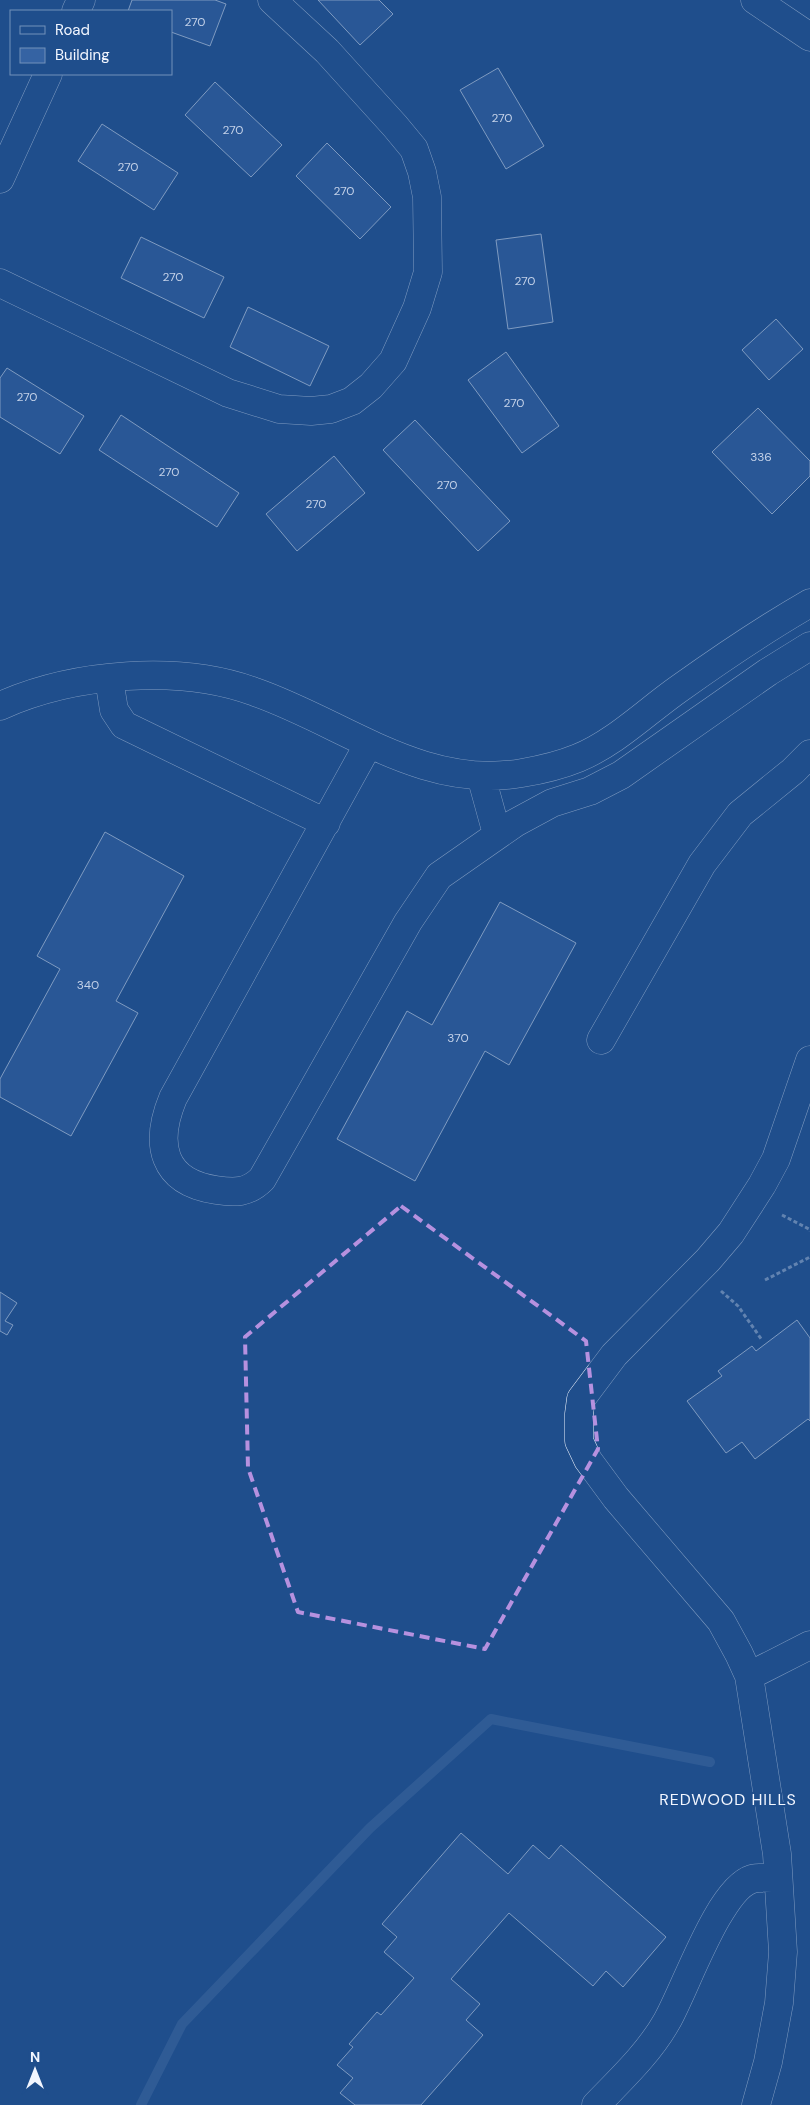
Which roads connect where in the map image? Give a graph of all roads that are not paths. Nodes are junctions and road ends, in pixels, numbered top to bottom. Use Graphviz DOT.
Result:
graph roads {
  1 [pos="272,0"];
  2 [pos="755,0"];
  3 [pos="810,37"];
  4 [pos="48,75"];
  5 [pos="0,179"];
  6 [pos="0,283"];
  7 [pos="810,604"];
  8 [pos="810,646"];
  9 [pos="109,679"];
  10 [pos="0,706"];
  11 [pos="368,745"];
  12 [pos="810,754"];
  13 [pos="481,776"];
  14 [pos="326,822"];
  15 [pos="497,834"];
  16 [pos="601,1040"];
  17 [pos="810,1060"];
  18 [pos="810,1645"];
  19 [pos="749,1676"];
  20 [pos="778,1878"];
  21 [pos="596,2105"];
  22 [pos="756,2105"];
  1 -- 6 [label="street"];
  2 -- 3 [label="street"];
  4 -- 5 [label="street"];
  7 -- 13 [label="street"];
  8 -- 15 [label="street"];
  9 -- 10 [label="street"];
  9 -- 11 [label="street"];
  9 -- 14 [label="street"];
  11 -- 13 [label="street"];
  11 -- 14 [label="street"];
  12 -- 16 [label="street"];
  13 -- 15 [label="street"];
  14 -- 15 [label="street"];
  17 -- 19 [label="street"];
  18 -- 19 [label="street"];
  19 -- 20 [label="street"];
  20 -- 21 [label="street"];
  20 -- 22 [label="street"];
}
